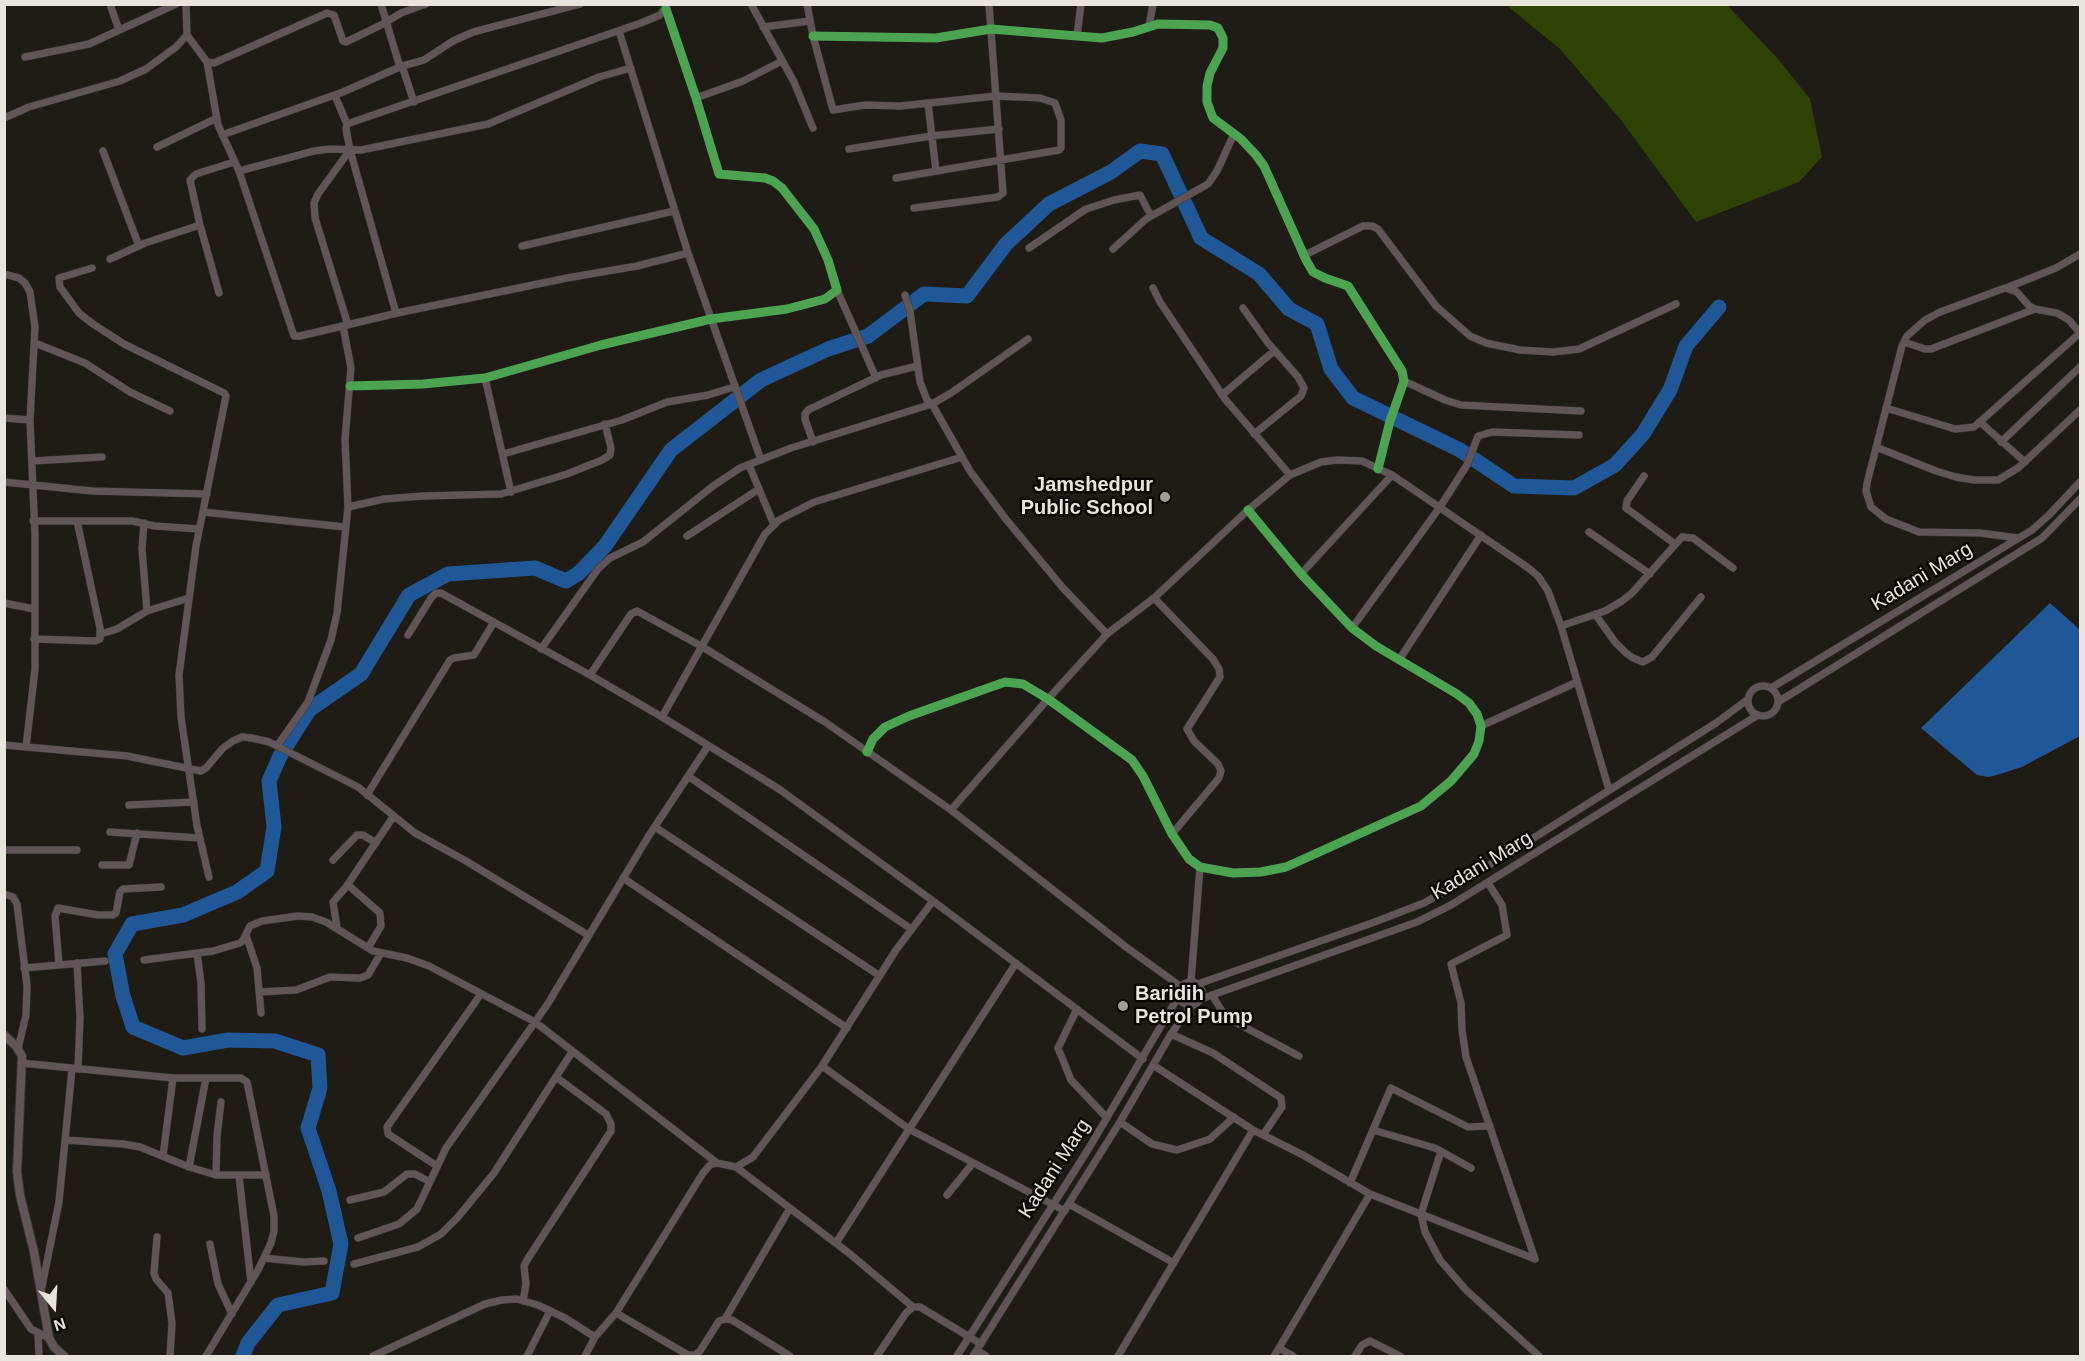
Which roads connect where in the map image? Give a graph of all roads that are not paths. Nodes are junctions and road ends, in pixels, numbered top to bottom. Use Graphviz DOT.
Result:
graph roads {
  1 [pos="110,4"];
  2 [pos="176,4"];
  3 [pos="186,4"];
  4 [pos="381,4"];
  5 [pos="426,4"];
  6 [pos="580,4"];
  7 [pos="752,4"];
  8 [pos="807,4"];
  9 [pos="989,4"];
  10 [pos="1081,4"];
  11 [pos="1153,4"];
  12 [pos="666,7"];
  13 [pos="387,21"];
  14 [pos="810,21"];
  15 [pos="1149,26"];
  16 [pos="763,27"];
  17 [pos="991,29"];
  18 [pos="119,30"];
  19 [pos="620,31"];
  20 [pos="187,35"];
  21 [pos="813,36"];
  22 [pos="1077,36"];
  23 [pos="25,57"];
  24 [pos="782,61"];
  25 [pos="207,62"];
  26 [pos="402,66"];
  27 [pos="631,68"];
  28 [pos="335,96"];
  29 [pos="996,96"];
  30 [pos="696,98"];
  31 [pos="414,102"];
  32 [pos="928,103"];
  33 [pos="4,118"];
  34 [pos="217,118"];
  35 [pos="347,124"];
  36 [pos="813,128"];
  37 [pos="999,129"];
  38 [pos="1234,134"];
  39 [pos="222,135"];
  40 [pos="931,136"];
  41 [pos="158,147"];
  42 [pos="849,149"];
  43 [pos="350,150"];
  44 [pos="103,152"];
  45 [pos="1001,160"];
  46 [pos="234,162"];
  47 [pos="239,171"];
  48 [pos="936,171"];
  49 [pos="897,178"];
  50 [pos="914,208"];
  51 [pos="674,211"];
  52 [pos="1151,216"];
  53 [pos="200,225"];
  54 [pos="139,246"];
  55 [pos="522,246"];
  56 [pos="1029,248"];
  57 [pos="1113,249"];
  58 [pos="688,253"];
  59 [pos="2080,254"];
  60 [pos="1304,256"];
  61 [pos="110,259"];
  62 [pos="92,268"];
  63 [pos="4,274"];
  64 [pos="1153,288"];
  65 [pos="2005,288"];
  66 [pos="837,290"];
  67 [pos="219,293"];
  68 [pos="904,295"];
  69 [pos="1676,304"];
  70 [pos="1244,308"];
  71 [pos="2035,309"];
  72 [pos="396,313"];
  73 [pos="711,319"];
  74 [pos="346,325"];
  75 [pos="2080,333"];
  76 [pos="1028,339"];
  77 [pos="1904,342"];
  78 [pos="35,343"];
  79 [pos="1274,351"];
  80 [pos="917,366"];
  81 [pos="2080,367"];
  82 [pos="485,378"];
  83 [pos="876,378"];
  84 [pos="1404,381"];
  85 [pos="350,386"];
  86 [pos="735,390"];
  87 [pos="1222,395"];
  88 [pos="932,404"];
  89 [pos="1886,408"];
  90 [pos="2080,410"];
  91 [pos="170,411"];
  92 [pos="1581,411"];
  93 [pos="4,418"];
  94 [pos="30,420"];
  95 [pos="1980,422"];
  96 [pos="605,424"];
  97 [pos="1254,434"];
  98 [pos="1579,435"];
  99 [pos="813,442"];
  100 [pos="2001,442"];
  101 [pos="1876,447"];
  102 [pos="502,454"];
  103 [pos="102,457"];
  104 [pos="962,457"];
  105 [pos="761,460"];
  106 [pos="32,461"];
  107 [pos="2025,462"];
  108 [pos="748,465"];
  109 [pos="1378,469"];
  110 [pos="1290,475"];
  111 [pos="1392,476"];
  112 [pos="1644,476"];
  113 [pos="4,482"];
  114 [pos="2080,482"];
  115 [pos="33,483"];
  116 [pos="759,489"];
  117 [pos="511,492"];
  118 [pos="207,494"];
  119 [pos="2080,499"];
  120 [pos="348,507"];
  121 [pos="1440,507"];
  122 [pos="1248,510"];
  123 [pos="203,512"];
  124 [pos="33,520"];
  125 [pos="77,521"];
  126 [pos="144,523"];
  127 [pos="774,525"];
  128 [pos="345,527"];
  129 [pos="199,529"];
  130 [pos="1589,532"];
  131 [pos="1480,535"];
  132 [pos="687,536"];
  133 [pos="2018,538"];
  134 [pos="1675,544"];
  135 [pos="1733,567"];
  136 [pos="1301,574"];
  137 [pos="1650,574"];
  138 [pos="1701,597"];
  139 [pos="189,598"];
  140 [pos="1154,598"];
  141 [pos="4,603"];
  142 [pos="34,609"];
  143 [pos="147,611"];
  144 [pos="1595,614"];
  145 [pos="494,622"];
  146 [pos="1561,626"];
  147 [pos="1352,628"];
  148 [pos="101,634"];
  149 [pos="1107,634"];
  150 [pos="408,635"];
  151 [pos="34,639"];
  152 [pos="701,646"];
  153 [pos="541,649"];
  154 [pos="1399,660"];
  155 [pos="590,675"];
  156 [pos="1577,682"];
  157 [pos="1772,688"];
  158 [pos="1048,699"];
  159 [pos="1748,700"];
  160 [pos="1778,702"];
  161 [pos="1758,715"];
  162 [pos="662,717"];
  163 [pos="1481,726"];
  164 [pos="4,745"];
  165 [pos="278,746"];
  166 [pos="708,746"];
  167 [pos="26,747"];
  168 [pos="867,752"];
  169 [pos="189,769"];
  170 [pos="688,776"];
  171 [pos="1609,790"];
  172 [pos="367,795"];
  173 [pos="194,802"];
  174 [pos="129,805"];
  175 [pos="951,810"];
  176 [pos="393,817"];
  177 [pos="655,827"];
  178 [pos="110,832"];
  179 [pos="137,833"];
  180 [pos="1172,834"];
  181 [pos="199,838"];
  182 [pos="376,843"];
  183 [pos="4,850"];
  184 [pos="77,850"];
  185 [pos="333,860"];
  186 [pos="102,865"];
  187 [pos="1200,867"];
  188 [pos="209,877"];
  189 [pos="623,878"];
  190 [pos="1488,883"];
  191 [pos="348,885"];
  192 [pos="162,887"];
  193 [pos="4,894"];
  194 [pos="933,901"];
  195 [pos="337,927"];
  196 [pos="911,929"];
  197 [pos="246,935"];
  198 [pos="588,935"];
  199 [pos="368,948"];
  200 [pos="197,953"];
  201 [pos="381,953"];
  202 [pos="144,960"];
  203 [pos="105,961"];
  204 [pos="77,963"];
  205 [pos="1016,963"];
  206 [pos="59,965"];
  207 [pos="24,968"];
  208 [pos="880,976"];
  209 [pos="1195,982"];
  210 [pos="1180,986"];
  211 [pos="259,992"];
  212 [pos="481,994"];
  213 [pos="1212,995"];
  214 [pos="1178,997"];
  215 [pos="1201,999"];
  216 [pos="1191,1006"];
  217 [pos="1077,1010"];
  218 [pos="261,1013"];
  219 [pos="534,1022"];
  220 [pos="848,1028"];
  221 [pos="202,1029"];
  222 [pos="1171,1034"];
  223 [pos="4,1035"];
  224 [pos="18,1049"];
  225 [pos="572,1052"];
  226 [pos="1299,1056"];
  227 [pos="1143,1059"];
  228 [pos="21,1063"];
  229 [pos="1153,1065"];
  230 [pos="822,1066"];
  231 [pos="75,1069"];
  232 [pos="556,1077"];
  233 [pos="173,1078"];
  234 [pos="206,1078"];
  235 [pos="221,1102"];
  236 [pos="1234,1117"];
  237 [pos="1107,1118"];
  238 [pos="1120,1122"];
  239 [pos="1490,1126"];
  240 [pos="909,1129"];
  241 [pos="1253,1130"];
  242 [pos="1373,1130"];
  243 [pos="1263,1135"];
  244 [pos="65,1140"];
  245 [pos="1441,1151"];
  246 [pos="164,1156"];
  247 [pos="973,1162"];
  248 [pos="717,1163"];
  249 [pos="437,1166"];
  250 [pos="189,1167"];
  251 [pos="736,1167"];
  252 [pos="1471,1168"];
  253 [pos="216,1175"];
  254 [pos="239,1176"];
  255 [pos="266,1176"];
  256 [pos="429,1182"];
  257 [pos="1350,1183"];
  258 [pos="1370,1194"];
  259 [pos="947,1195"];
  260 [pos="350,1200"];
  261 [pos="1052,1204"];
  262 [pos="1069,1204"];
  263 [pos="790,1209"];
  264 [pos="1065,1211"];
  265 [pos="1420,1214"];
  266 [pos="157,1236"];
  267 [pos="357,1238"];
  268 [pos="836,1243"];
  269 [pos="210,1244"];
  270 [pos="264,1258"];
  271 [pos="324,1261"];
  272 [pos="1174,1263"];
  273 [pos="354,1264"];
  274 [pos="250,1282"];
  275 [pos="4,1289"];
  276 [pos="40,1291"];
  277 [pos="523,1301"];
  278 [pos="913,1307"];
  279 [pos="550,1311"];
  280 [pos="616,1312"];
  281 [pos="232,1314"];
  282 [pos="725,1318"];
  283 [pos="38,1334"];
  284 [pos="595,1337"];
  285 [pos="969,1337"];
  286 [pos="49,1338"];
  287 [pos="1279,1348"];
  288 [pos="977,1350"];
  289 [pos="383,1354"];
  290 [pos="39,1356"];
  291 [pos="64,1356"];
  292 [pos="170,1356"];
  293 [pos="206,1356"];
  294 [pos="373,1356"];
  295 [pos="527,1356"];
  296 [pos="585,1356"];
  297 [pos="790,1356"];
  298 [pos="877,1356"];
  299 [pos="957,1356"];
  300 [pos="987,1356"];
  301 [pos="1118,1356"];
  302 [pos="1274,1356"];
  303 [pos="1293,1356"];
  304 [pos="1355,1356"];
  305 [pos="1400,1356"];
  306 [pos="1539,1356"];
  1 -- 18 [label="street"];
  2 -- 18 [label="street"];
  3 -- 20 [label="street"];
  4 -- 13 [label="street"];
  5 -- 13 [label="street"];
  6 -- 26 [label="street"];
  7 -- 16 [label="street"];
  8 -- 14 [label="street"];
  9 -- 17 [label="street"];
  10 -- 22 [label="street"];
  11 -- 15 [label="street"];
  12 -- 19 [label="street"];
  12 -- 30 [label="street"];
  13 -- 25 [label="street"];
  13 -- 26 [label="street"];
  14 -- 16 [label="street"];
  14 -- 21 [label="street"];
  15 -- 22 [label="street"];
  15 -- 38 [label="street"];
  16 -- 24 [label="street"];
  17 -- 21 [label="street"];
  17 -- 22 [label="street"];
  17 -- 29 [label="street"];
  18 -- 23 [label="street"];
  19 -- 27 [label="street"];
  19 -- 31 [label="street"];
  20 -- 25 [label="street"];
  20 -- 33 [label="street"];
  21 -- 32 [label="street"];
  24 -- 30 [label="street"];
  24 -- 36 [label="street"];
  25 -- 34 [label="street"];
  26 -- 28 [label="street"];
  26 -- 31 [label="street"];
  27 -- 43 [label="street"];
  27 -- 51 [label="street"];
  28 -- 35 [label="street"];
  28 -- 39 [label="street"];
  29 -- 32 [label="street"];
  29 -- 37 [label="street"];
  29 -- 45 [label="street"];
  30 -- 66 [label="street"];
  31 -- 35 [label="street"];
  32 -- 40 [label="street"];
  34 -- 39 [label="street"];
  34 -- 41 [label="street"];
  35 -- 43 [label="street"];
  37 -- 40 [label="street"];
  37 -- 45 [label="street"];
  38 -- 52 [label="street"];
  38 -- 60 [label="street"];
  39 -- 46 [label="street"];
  40 -- 42 [label="street"];
  40 -- 48 [label="street"];
  43 -- 47 [label="street"];
  43 -- 72 [label="street"];
  43 -- 74 [label="street"];
  44 -- 54 [label="street"];
  45 -- 48 [label="street"];
  45 -- 50 [label="street"];
  46 -- 47 [label="street"];
  46 -- 53 [label="street"];
  47 -- 74 [label="street"];
  48 -- 49 [label="street"];
  51 -- 55 [label="street"];
  51 -- 58 [label="street"];
  52 -- 56 [label="street"];
  52 -- 57 [label="street"];
  53 -- 54 [label="street"];
  53 -- 67 [label="street"];
  54 -- 61 [label="street"];
  58 -- 72 [label="street"];
  58 -- 73 [label="street"];
  59 -- 65 [label="street"];
  60 -- 69 [label="street"];
  60 -- 84 [label="street"];
  62 -- 118 [label="street"];
  63 -- 78 [label="street"];
  64 -- 87 [label="street"];
  65 -- 71 [label="street"];
  65 -- 77 [label="street"];
  66 -- 73 [label="street"];
  66 -- 83 [label="street"];
  68 -- 80 [label="street"];
  70 -- 79 [label="street"];
  71 -- 75 [label="street"];
  71 -- 77 [label="street"];
  72 -- 74 [label="street"];
  73 -- 82 [label="street"];
  73 -- 86 [label="street"];
  74 -- 85 [label="street"];
  75 -- 95 [label="street"];
  76 -- 88 [label="street"];
  77 -- 89 [label="street"];
  78 -- 91 [label="street"];
  78 -- 94 [label="street"];
  79 -- 87 [label="street"];
  79 -- 97 [label="street"];
  80 -- 83 [label="street"];
  80 -- 88 [label="street"];
  81 -- 100 [label="street"];
  82 -- 85 [label="street"];
  82 -- 102 [label="street"];
  83 -- 99 [label="street"];
  84 -- 92 [label="street"];
  84 -- 109 [label="street"];
  85 -- 120 [label="street"];
  86 -- 96 [label="street"];
  86 -- 105 [label="street"];
  87 -- 97 [label="street"];
  88 -- 99 [label="street"];
  88 -- 104 [label="street"];
  89 -- 95 [label="street"];
  89 -- 101 [label="street"];
  90 -- 107 [label="street"];
  93 -- 94 [label="street"];
  94 -- 106 [label="street"];
  95 -- 100 [label="street"];
  96 -- 102 [label="street"];
  96 -- 117 [label="street"];
  97 -- 110 [label="street"];
  98 -- 121 [label="street"];
  99 -- 105 [label="street"];
  100 -- 107 [label="street"];
  101 -- 107 [label="street"];
  101 -- 133 [label="street"];
  102 -- 117 [label="street"];
  103 -- 106 [label="street"];
  104 -- 127 [label="street"];
  104 -- 149 [label="street"];
  105 -- 108 [label="street"];
  106 -- 115 [label="street"];
  108 -- 116 [label="street"];
  108 -- 153 [label="street"];
  109 -- 110 [label="street"];
  109 -- 111 [label="street"];
  110 -- 122 [label="street"];
  111 -- 121 [label="street"];
  111 -- 136 [label="street"];
  112 -- 134 [label="street"];
  113 -- 115 [label="street"];
  114 -- 133 [label="street, Kadani Marg"];
  115 -- 118 [label="street"];
  115 -- 124 [label="street"];
  116 -- 127 [label="street"];
  116 -- 132 [label="street"];
  117 -- 120 [label="street"];
  118 -- 123 [label="street"];
  119 -- 160 [label="street, Kadani Marg"];
  120 -- 128 [label="street"];
  121 -- 131 [label="street"];
  121 -- 147 [label="street"];
  122 -- 136 [label="street"];
  122 -- 140 [label="street"];
  123 -- 128 [label="street"];
  123 -- 129 [label="street"];
  124 -- 125 [label="street"];
  124 -- 142 [label="street"];
  125 -- 126 [label="street"];
  125 -- 148 [label="street"];
  126 -- 129 [label="street"];
  126 -- 143 [label="street"];
  127 -- 152 [label="street"];
  128 -- 165 [label="street"];
  129 -- 139 [label="street"];
  130 -- 137 [label="street"];
  131 -- 146 [label="street"];
  131 -- 154 [label="street"];
  133 -- 157 [label="street, Kadani Marg"];
  134 -- 135 [label="street"];
  134 -- 137 [label="street"];
  136 -- 147 [label="street"];
  137 -- 144 [label="street"];
  138 -- 144 [label="street"];
  139 -- 143 [label="street"];
  139 -- 169 [label="street"];
  140 -- 149 [label="street"];
  140 -- 180 [label="street"];
  141 -- 142 [label="street"];
  142 -- 151 [label="street"];
  143 -- 148 [label="street"];
  144 -- 146 [label="street"];
  145 -- 150 [label="street"];
  145 -- 153 [label="street"];
  145 -- 172 [label="street"];
  146 -- 156 [label="street"];
  147 -- 154 [label="street"];
  148 -- 151 [label="street"];
  149 -- 158 [label="street"];
  151 -- 167 [label="street"];
  152 -- 155 [label="street"];
  152 -- 162 [label="street"];
  152 -- 168 [label="street"];
  153 -- 155 [label="street"];
  154 -- 163 [label="street"];
  155 -- 162 [label="street"];
  156 -- 163 [label="street"];
  156 -- 171 [label="street"];
  157 -- 159 [label="street"];
  157 -- 160 [label="street"];
  158 -- 168 [label="street"];
  158 -- 175 [label="street"];
  158 -- 180 [label="street"];
  159 -- 161 [label="street"];
  159 -- 171 [label="street, Kadani Marg"];
  160 -- 161 [label="street"];
  161 -- 190 [label="street, Kadani Marg"];
  162 -- 166 [label="street"];
  163 -- 187 [label="street"];
  164 -- 167 [label="street"];
  165 -- 169 [label="street"];
  165 -- 172 [label="street"];
  166 -- 170 [label="street"];
  166 -- 194 [label="street"];
  167 -- 169 [label="street"];
  168 -- 175 [label="street"];
  169 -- 173 [label="street"];
  170 -- 177 [label="street"];
  170 -- 196 [label="street"];
  171 -- 209 [label="street, Kadani Marg"];
  172 -- 176 [label="street"];
  173 -- 174 [label="street"];
  173 -- 181 [label="street"];
  175 -- 210 [label="street"];
  176 -- 182 [label="street"];
  176 -- 198 [label="street"];
  177 -- 189 [label="street"];
  177 -- 208 [label="street"];
  178 -- 179 [label="street"];
  179 -- 181 [label="street"];
  179 -- 186 [label="street"];
  180 -- 187 [label="street"];
  181 -- 188 [label="street"];
  182 -- 185 [label="street"];
  182 -- 191 [label="street"];
  183 -- 184 [label="street"];
  187 -- 209 [label="street"];
  189 -- 198 [label="street"];
  189 -- 220 [label="street"];
  190 -- 213 [label="street, Kadani Marg"];
  190 -- 239 [label="street"];
  191 -- 195 [label="street"];
  191 -- 199 [label="street"];
  192 -- 206 [label="street"];
  193 -- 207 [label="street"];
  194 -- 196 [label="street"];
  194 -- 205 [label="street"];
  195 -- 197 [label="street"];
  195 -- 199 [label="street"];
  196 -- 208 [label="street"];
  197 -- 200 [label="street"];
  197 -- 211 [label="street"];
  198 -- 219 [label="street"];
  199 -- 201 [label="street"];
  200 -- 202 [label="street"];
  200 -- 221 [label="street"];
  201 -- 211 [label="street"];
  201 -- 212 [label="street"];
  203 -- 204 [label="street"];
  204 -- 206 [label="street"];
  204 -- 231 [label="street"];
  205 -- 217 [label="street"];
  205 -- 240 [label="street"];
  206 -- 207 [label="street"];
  207 -- 224 [label="street"];
  208 -- 220 [label="street"];
  209 -- 210 [label="street"];
  209 -- 215 [label="street"];
  210 -- 214 [label="street"];
  211 -- 218 [label="street"];
  212 -- 219 [label="street"];
  212 -- 249 [label="street"];
  213 -- 215 [label="street, Kadani Marg"];
  213 -- 226 [label="street"];
  214 -- 216 [label="street"];
  214 -- 227 [label="street, Kadani Marg"];
  215 -- 216 [label="street"];
  216 -- 222 [label="street, Kadani Marg"];
  217 -- 227 [label="street"];
  217 -- 237 [label="street"];
  219 -- 225 [label="street"];
  219 -- 249 [label="street"];
  220 -- 230 [label="street"];
  222 -- 229 [label="street, Kadani Marg"];
  222 -- 243 [label="street"];
  223 -- 224 [label="street"];
  224 -- 228 [label="street"];
  225 -- 232 [label="street"];
  225 -- 248 [label="street"];
  227 -- 237 [label="street, Kadani Marg"];
  228 -- 231 [label="street"];
  228 -- 276 [label="street"];
  229 -- 236 [label="street"];
  229 -- 238 [label="street, Kadani Marg"];
  230 -- 240 [label="street"];
  230 -- 251 [label="street"];
  231 -- 233 [label="street"];
  231 -- 244 [label="street"];
  232 -- 273 [label="street"];
  232 -- 277 [label="street"];
  233 -- 234 [label="street"];
  233 -- 246 [label="street"];
  234 -- 250 [label="street"];
  234 -- 255 [label="street"];
  235 -- 253 [label="street"];
  236 -- 238 [label="street"];
  236 -- 241 [label="street"];
  237 -- 261 [label="street, Kadani Marg"];
  238 -- 262 [label="street, Kadani Marg"];
  239 -- 242 [label="street"];
  239 -- 265 [label="street"];
  240 -- 247 [label="street"];
  240 -- 268 [label="street"];
  241 -- 243 [label="street"];
  241 -- 272 [label="street"];
  242 -- 245 [label="street"];
  242 -- 257 [label="street"];
  243 -- 257 [label="street"];
  244 -- 246 [label="street"];
  244 -- 276 [label="street"];
  245 -- 252 [label="street"];
  245 -- 265 [label="street"];
  246 -- 250 [label="street"];
  247 -- 259 [label="street"];
  247 -- 261 [label="street"];
  248 -- 251 [label="street"];
  248 -- 280 [label="street"];
  249 -- 256 [label="street"];
  250 -- 253 [label="street"];
  251 -- 263 [label="street"];
  253 -- 254 [label="street"];
  254 -- 255 [label="street"];
  254 -- 274 [label="street"];
  255 -- 270 [label="street"];
  256 -- 260 [label="street"];
  256 -- 267 [label="street"];
  257 -- 258 [label="street"];
  258 -- 265 [label="street"];
  258 -- 287 [label="street"];
  261 -- 264 [label="street"];
  261 -- 285 [label="street, Kadani Marg"];
  262 -- 264 [label="street, Kadani Marg"];
  262 -- 272 [label="street"];
  263 -- 268 [label="street"];
  263 -- 282 [label="street"];
  264 -- 288 [label="street, Kadani Marg"];
  265 -- 306 [label="street"];
  266 -- 292 [label="street"];
  268 -- 278 [label="street"];
  269 -- 281 [label="street"];
  270 -- 271 [label="street"];
  270 -- 274 [label="street"];
  272 -- 301 [label="street"];
  274 -- 281 [label="street"];
  275 -- 283 [label="street"];
  276 -- 286 [label="street"];
  277 -- 279 [label="street"];
  277 -- 289 [label="street"];
  278 -- 285 [label="street"];
  278 -- 298 [label="street"];
  279 -- 284 [label="street"];
  279 -- 295 [label="street"];
  280 -- 282 [label="street"];
  280 -- 284 [label="street"];
  281 -- 293 [label="street"];
  282 -- 297 [label="street"];
  283 -- 286 [label="street"];
  283 -- 290 [label="street"];
  284 -- 296 [label="street"];
  285 -- 288 [label="street"];
  285 -- 299 [label="street, Kadani Marg"];
  286 -- 291 [label="street"];
  287 -- 302 [label="street"];
  287 -- 303 [label="street"];
  288 -- 300 [label="street"];
  289 -- 294 [label="street"];
  304 -- 305 [label="street"];
}
